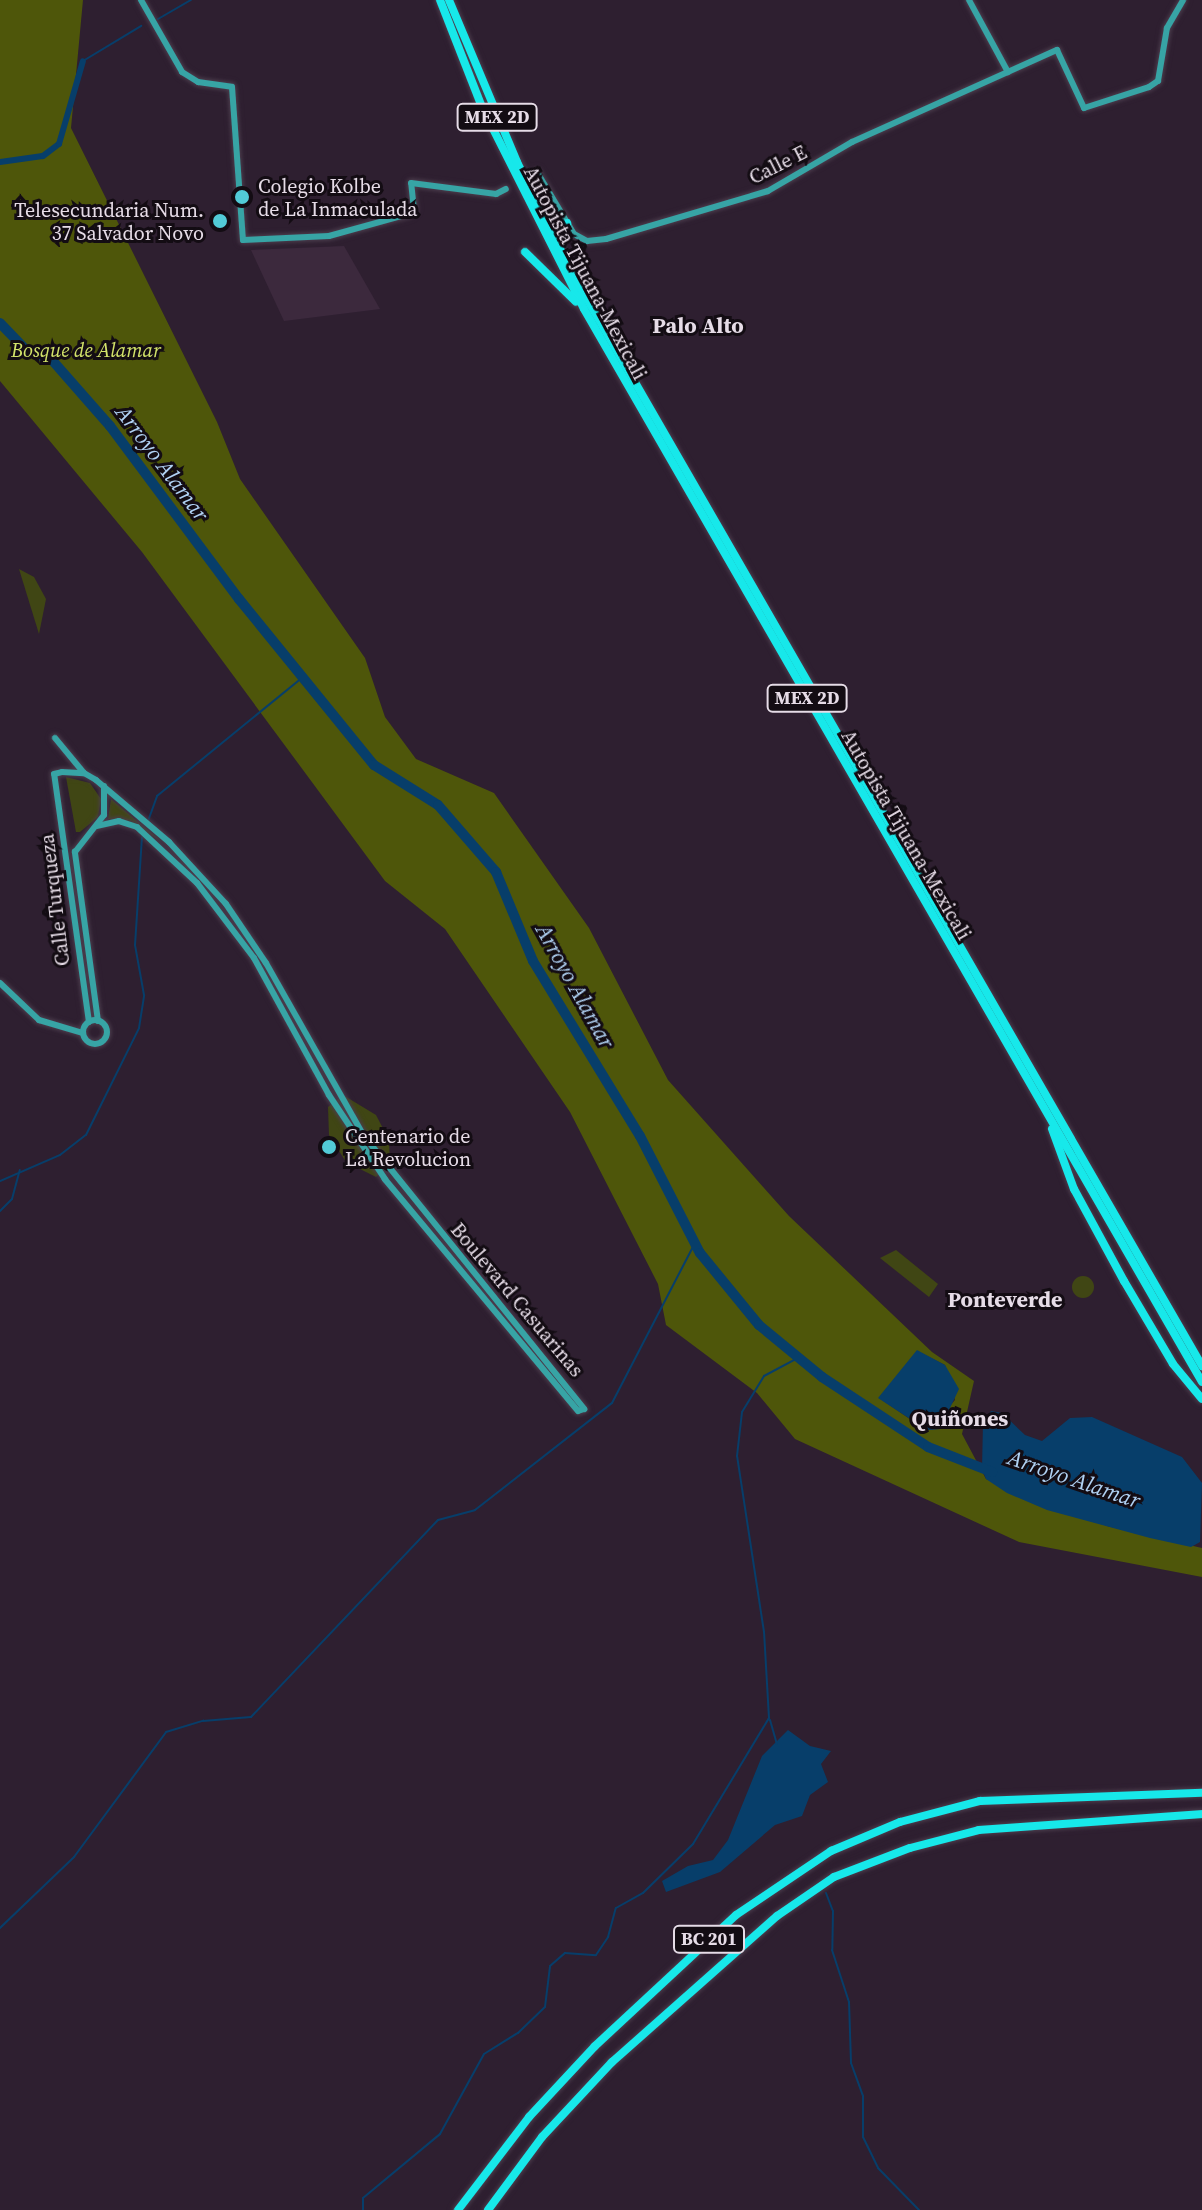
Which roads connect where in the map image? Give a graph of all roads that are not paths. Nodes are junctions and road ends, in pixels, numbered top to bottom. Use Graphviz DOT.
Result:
graph roads {
  1 [pos="141,0"];
  2 [pos="440,0"];
  3 [pos="449,0"];
  4 [pos="969,0"];
  5 [pos="1183,0"];
  6 [pos="1008,72"];
  7 [pos="531,175"];
  8 [pos="506,189"];
  9 [pos="567,223"];
  10 [pos="550,231"];
  11 [pos="525,252"];
  12 [pos="584,309"];
  13 [pos="55,738"];
  14 [pos="84,773"];
  15 [pos="104,786"];
  16 [pos="98,826"];
  17 [pos="169,842"];
  18 [pos="163,848"];
  19 [pos="0,983"];
  20 [pos="98,1021"];
  21 [pos="89,1022"];
  22 [pos="83,1033"];
  23 [pos="1049,1117"];
  24 [pos="1202,1366"];
  25 [pos="1202,1382"];
  26 [pos="1202,1399"];
  27 [pos="1202,1793"];
  28 [pos="1202,1816"];
  29 [pos="458,2210"];
  30 [pos="488,2210"];
  1 -- 8 [label="street"];
  2 -- 12 [label="highway, Autopista Tijuana-Mexicali / MEX 2D"];
  3 -- 10 [label="highway, Autopista Tijuana-Mexicali / MEX 2D"];
  4 -- 6 [label="street"];
  5 -- 6 [label="street, Calle E"];
  6 -- 9 [label="street, Calle E"];
  7 -- 9 [label="street"];
  9 -- 10 [label="highway"];
  10 -- 24 [label="highway, Autopista Tijuana-Mexicali / MEX 2D"];
  11 -- 12 [label="highway"];
  12 -- 23 [label="highway, Autopista Tijuana-Mexicali / MEX 2D"];
  13 -- 14 [label="street, Boulevard Casuarinas"];
  14 -- 15 [label="street, Boulevard Casuarinas"];
  14 -- 21 [label="street, Calle Turqueza"];
  15 -- 16 [label="street"];
  15 -- 17 [label="street, Boulevard Casuarinas"];
  16 -- 18 [label="street, Boulevard Casuarinas"];
  16 -- 20 [label="street, Calle Turqueza"];
  17 -- 18 [label="street"];
  17 -- 18 [label="street, Boulevard Casuarinas"];
  19 -- 22 [label="street"];
  20 -- 21 [label="street"];
  20 -- 22 [label="street"];
  21 -- 22 [label="street"];
  23 -- 25 [label="highway, Autopista Tijuana-Mexicali / MEX 2D"];
  23 -- 26 [label="highway"];
  27 -- 29 [label="highway, BC 201"];
  28 -- 30 [label="highway, BC 201"];
}
